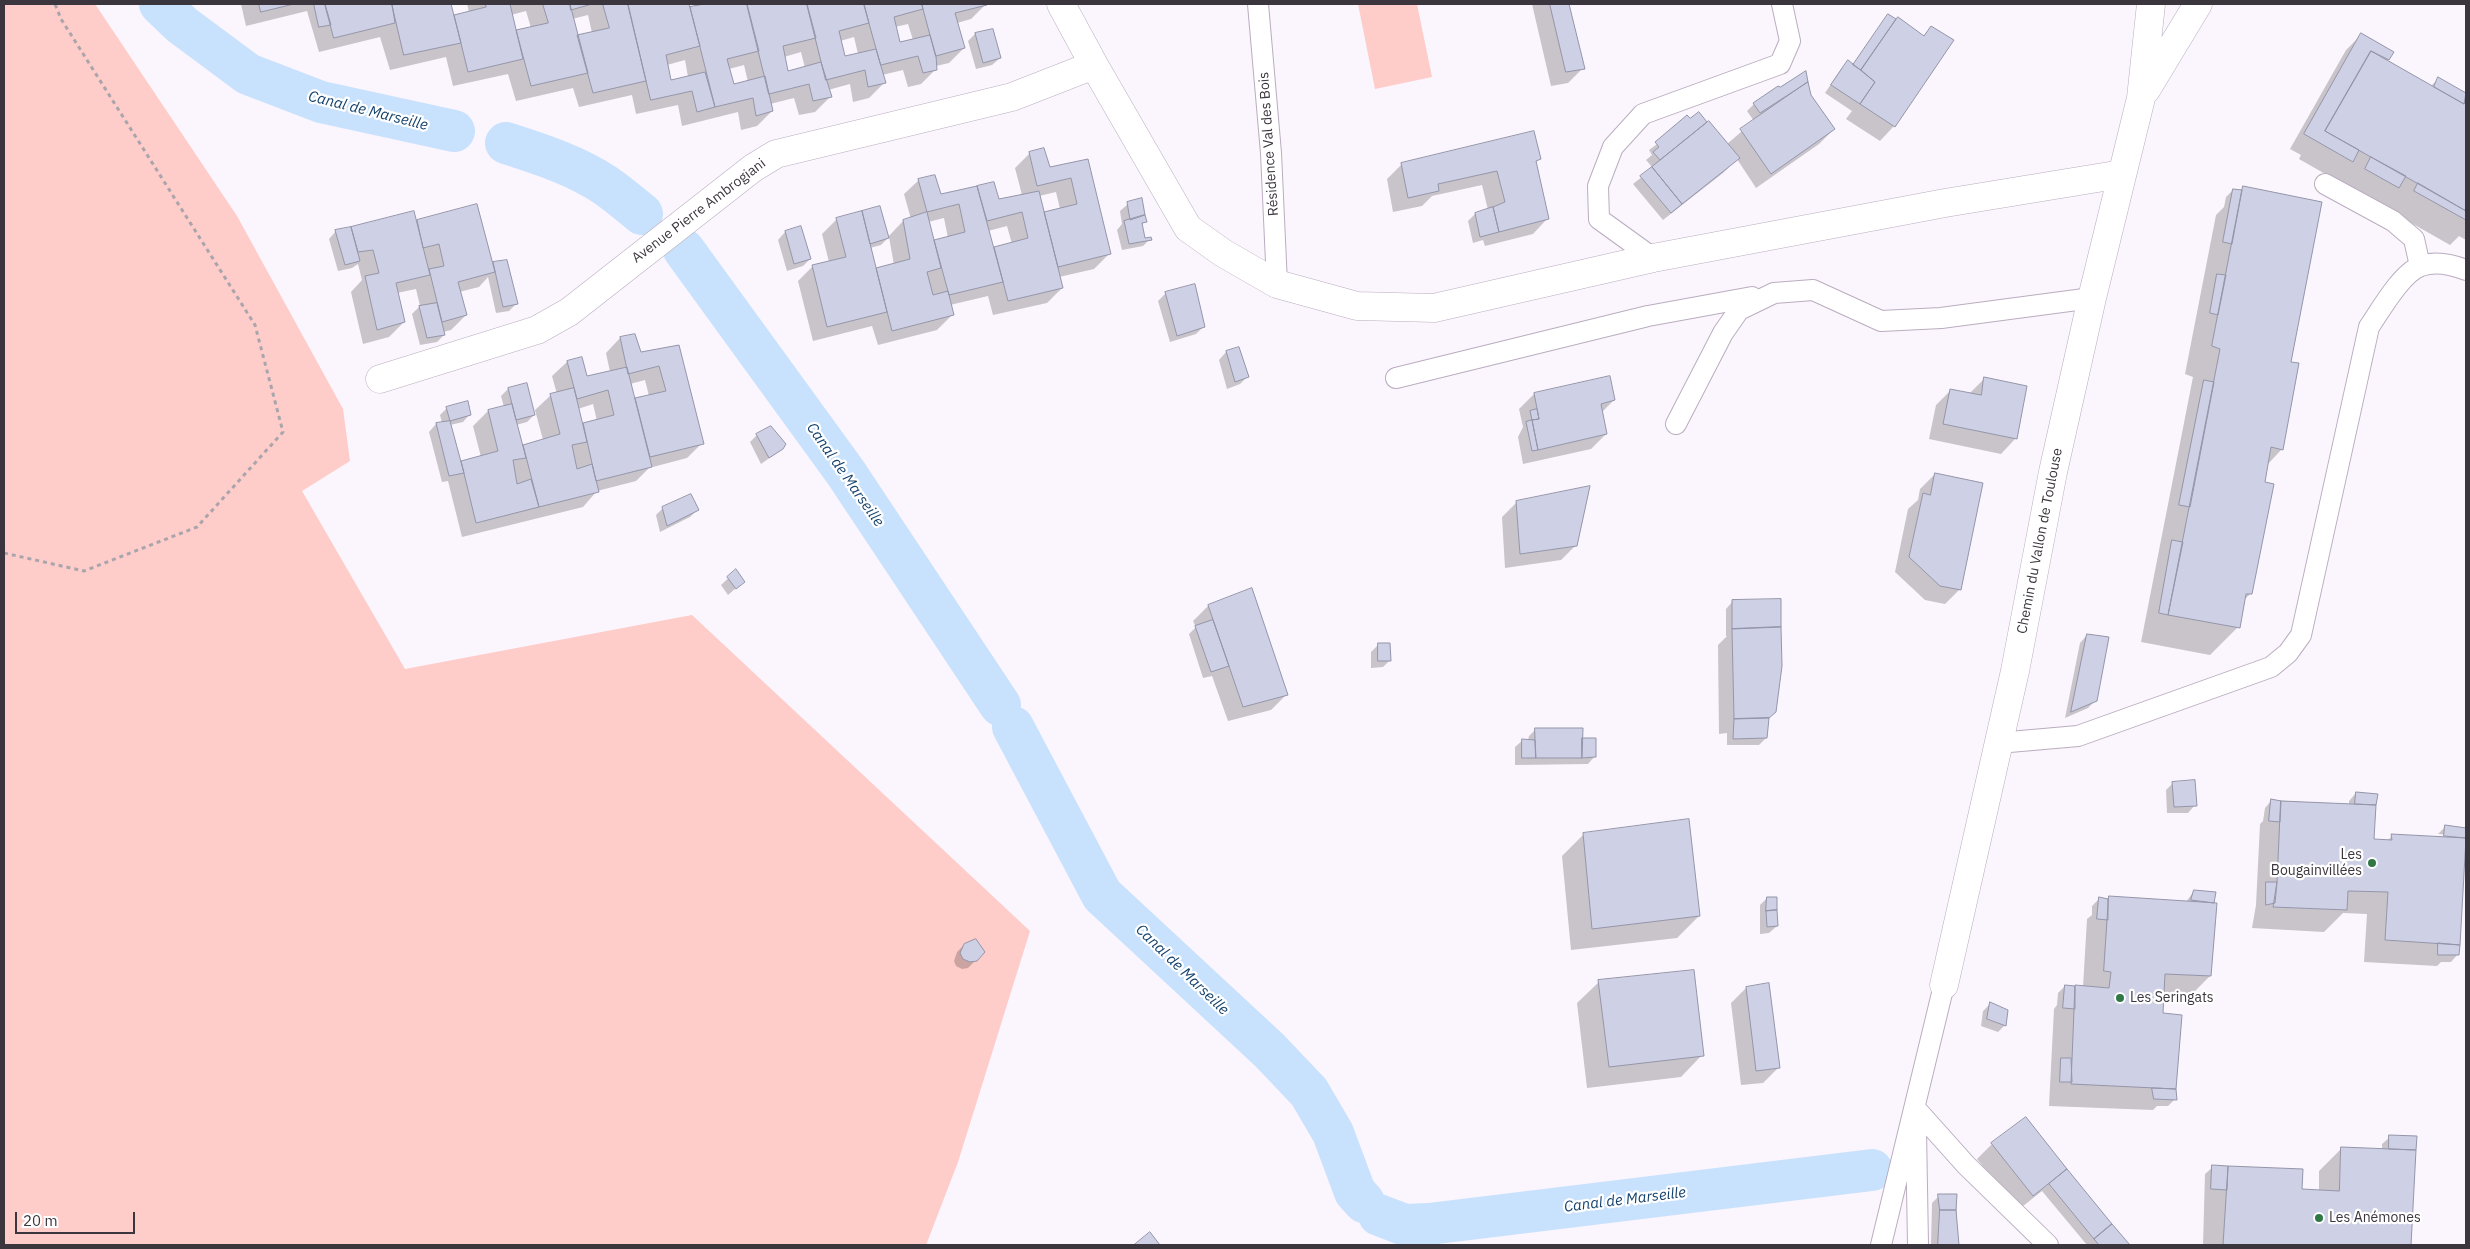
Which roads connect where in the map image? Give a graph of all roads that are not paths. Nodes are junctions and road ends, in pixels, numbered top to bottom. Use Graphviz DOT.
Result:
graph roads {
  1 [pos="1061,4"];
  2 [pos="1258,4"];
  3 [pos="1782,4"];
  4 [pos="2151,4"];
  5 [pos="2198,4"];
  6 [pos="1094,65"];
  7 [pos="2141,98"];
  8 [pos="2122,174"];
  9 [pos="2325,184"];
  10 [pos="1653,258"];
  11 [pos="2420,266"];
  12 [pos="2466,270"];
  13 [pos="1277,284"];
  14 [pos="1774,293"];
  15 [pos="2092,298"];
  16 [pos="1396,378"];
  17 [pos="380,379"];
  18 [pos="1676,424"];
  19 [pos="1998,743"];
  20 [pos="1944,986"];
  21 [pos="1915,1108"];
  22 [pos="1880,1245"];
  23 [pos="1918,1245"];
  24 [pos="2048,1245"];
  1 -- 6 [label="street"];
  2 -- 13 [label="lane, Résidence Val des Bois"];
  3 -- 10 [label="lane"];
  4 -- 7 [label="street, Chemin du Vallon de Toulouse"];
  5 -- 7 [label="street, Chemin du Vallon de Toulouse"];
  6 -- 13 [label="street"];
  6 -- 17 [label="street, Avenue Pierre Ambrogiani"];
  7 -- 8 [label="street, Chemin du Vallon de Toulouse"];
  8 -- 10 [label="street"];
  8 -- 15 [label="street, Chemin du Vallon de Toulouse"];
  9 -- 11 [label="lane"];
  10 -- 13 [label="street"];
  11 -- 12 [label="lane"];
  11 -- 19 [label="lane"];
  14 -- 15 [label="lane"];
  14 -- 16 [label="lane"];
  14 -- 18 [label="lane"];
  15 -- 19 [label="street, Chemin du Vallon de Toulouse"];
  19 -- 20 [label="street, Chemin du Vallon de Toulouse"];
  20 -- 21 [label="lane"];
  21 -- 22 [label="lane"];
  21 -- 23 [label="lane"];
  21 -- 24 [label="lane"];
}
